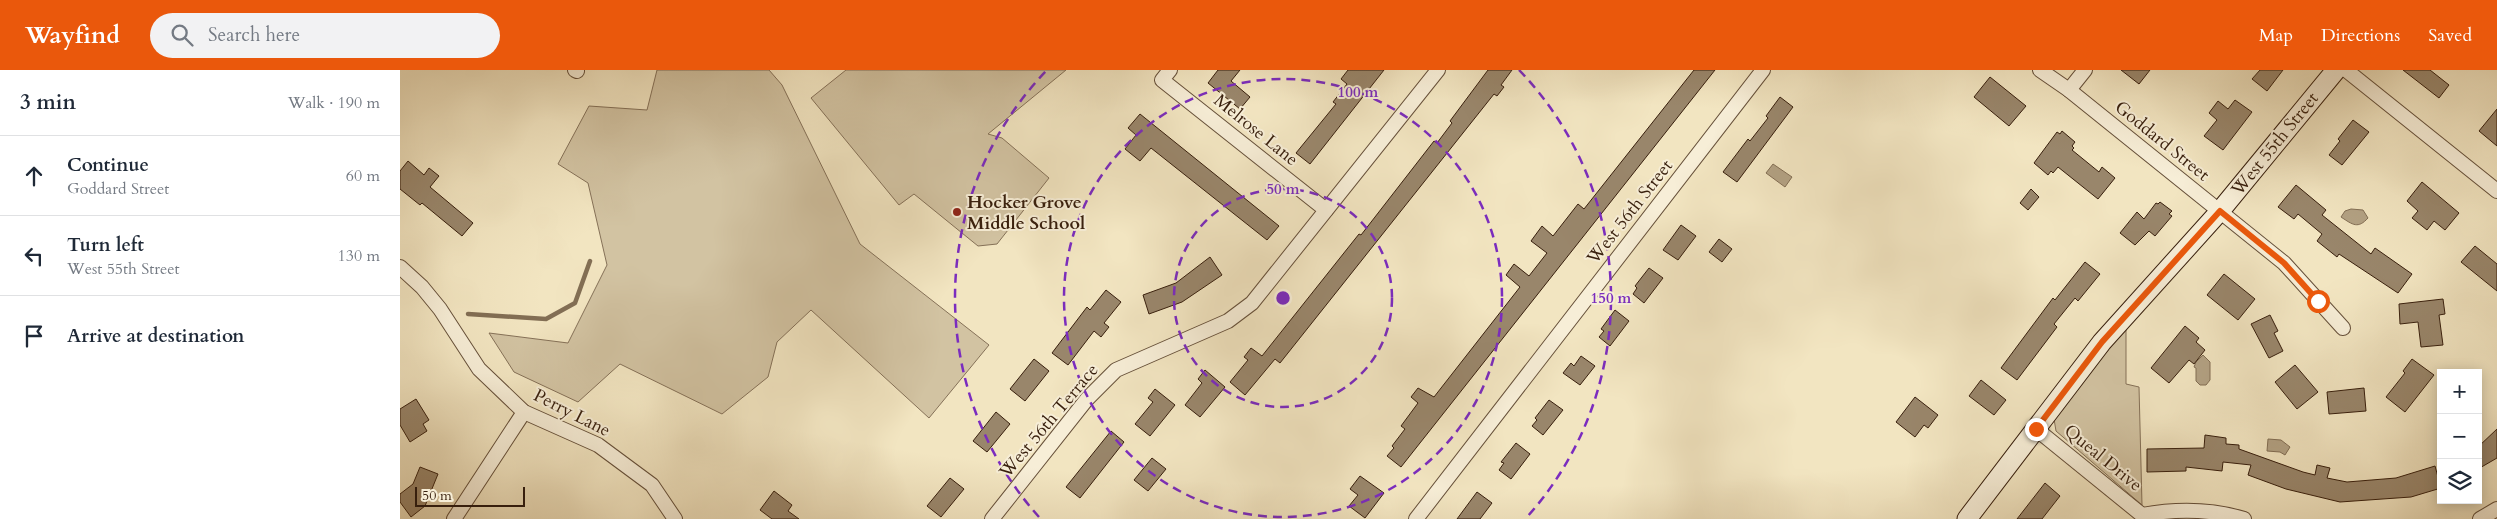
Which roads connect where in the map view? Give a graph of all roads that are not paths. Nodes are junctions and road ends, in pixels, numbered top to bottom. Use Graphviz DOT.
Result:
graph roads {
  1 [pos="1438,70"];
  2 [pos="1763,70"];
  3 [pos="2040,70"];
  4 [pos="2085,70"];
  5 [pos="2336,70"];
  6 [pos="2346,70"];
  7 [pos="1166,75"];
  8 [pos="2069,90"];
  9 [pos="2497,191"];
  10 [pos="1326,210"];
  11 [pos="2220,211"];
  12 [pos="400,267"];
  13 [pos="2344,328"];
  14 [pos="524,412"];
  15 [pos="2036,429"];
  16 [pos="2497,509"];
  17 [pos="2143,517"];
  18 [pos="454,519"];
  19 [pos="675,519"];
  20 [pos="992,519"];
  21 [pos="1416,519"];
  22 [pos="1967,519"];
  23 [pos="2244,519"];
  24 [pos="2480,519"];
  1 -- 10 [label="street, West 56th Terrace"];
  2 -- 21 [label="street, West 56th Street"];
  3 -- 8 [label="street, Goddard Street"];
  4 -- 8 [label="street"];
  5 -- 11 [label="street, West 55th Street"];
  6 -- 9 [label="street"];
  7 -- 10 [label="street, Melrose Lane"];
  8 -- 11 [label="street, Goddard Street"];
  10 -- 20 [label="street, West 56th Terrace"];
  11 -- 13 [label="street, Goddard Street"];
  11 -- 15 [label="street, West 55th Street"];
  12 -- 14 [label="street, Perry Lane"];
  14 -- 18 [label="street"];
  14 -- 19 [label="street, Perry Lane"];
  15 -- 17 [label="street, Queal Drive"];
  15 -- 22 [label="street, West 55th Street"];
  16 -- 24 [label="street"];
  17 -- 23 [label="street"];
}
